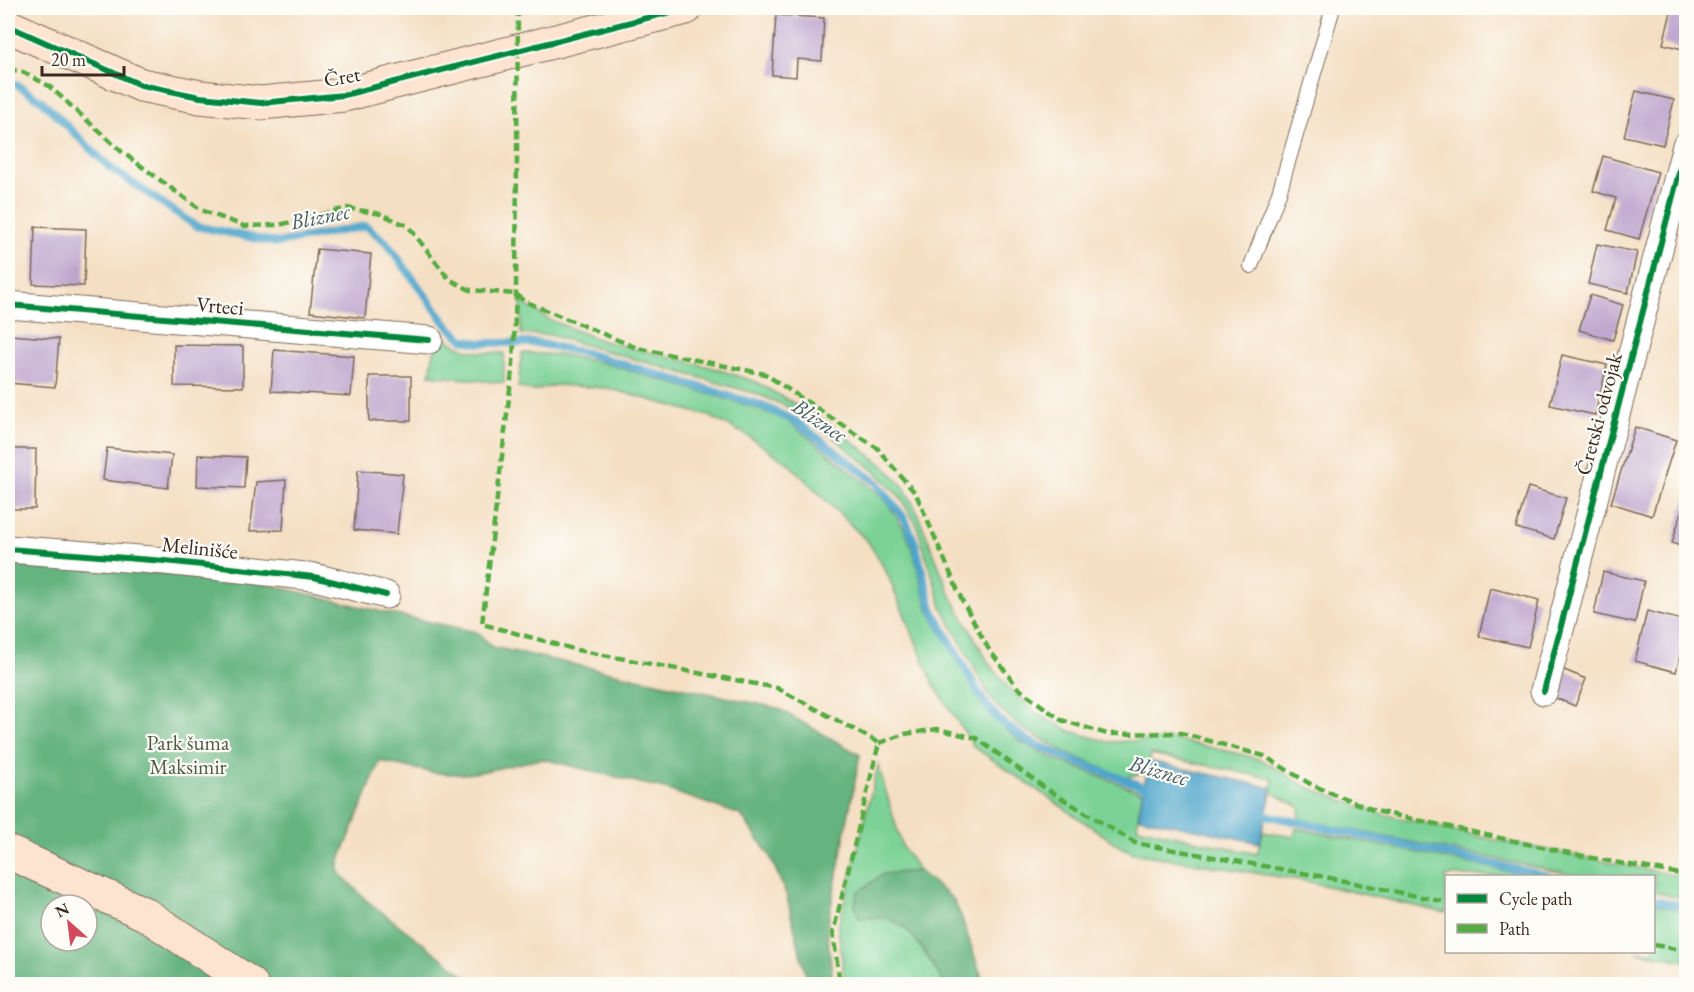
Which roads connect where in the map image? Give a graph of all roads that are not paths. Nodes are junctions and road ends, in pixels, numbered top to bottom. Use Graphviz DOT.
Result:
graph roads {
  1 [pos="686,8"];
  2 [pos="1333,8"];
  3 [pos="8,26"];
  4 [pos="1686,146"];
  5 [pos="1251,266"];
  6 [pos="8,305"];
  7 [pos="429,340"];
  8 [pos="8,549"];
  9 [pos="387,595"];
  10 [pos="1544,691"];
  11 [pos="8,852"];
  12 [pos="251,984"];
  1 -- 3 [label="street, Čret"];
  2 -- 5 [label="lane"];
  4 -- 10 [label="street, Čretski odvojak"];
  6 -- 7 [label="street, Vrteci"];
  8 -- 9 [label="street, Melinišće"];
  11 -- 12 [label="street"];
}
